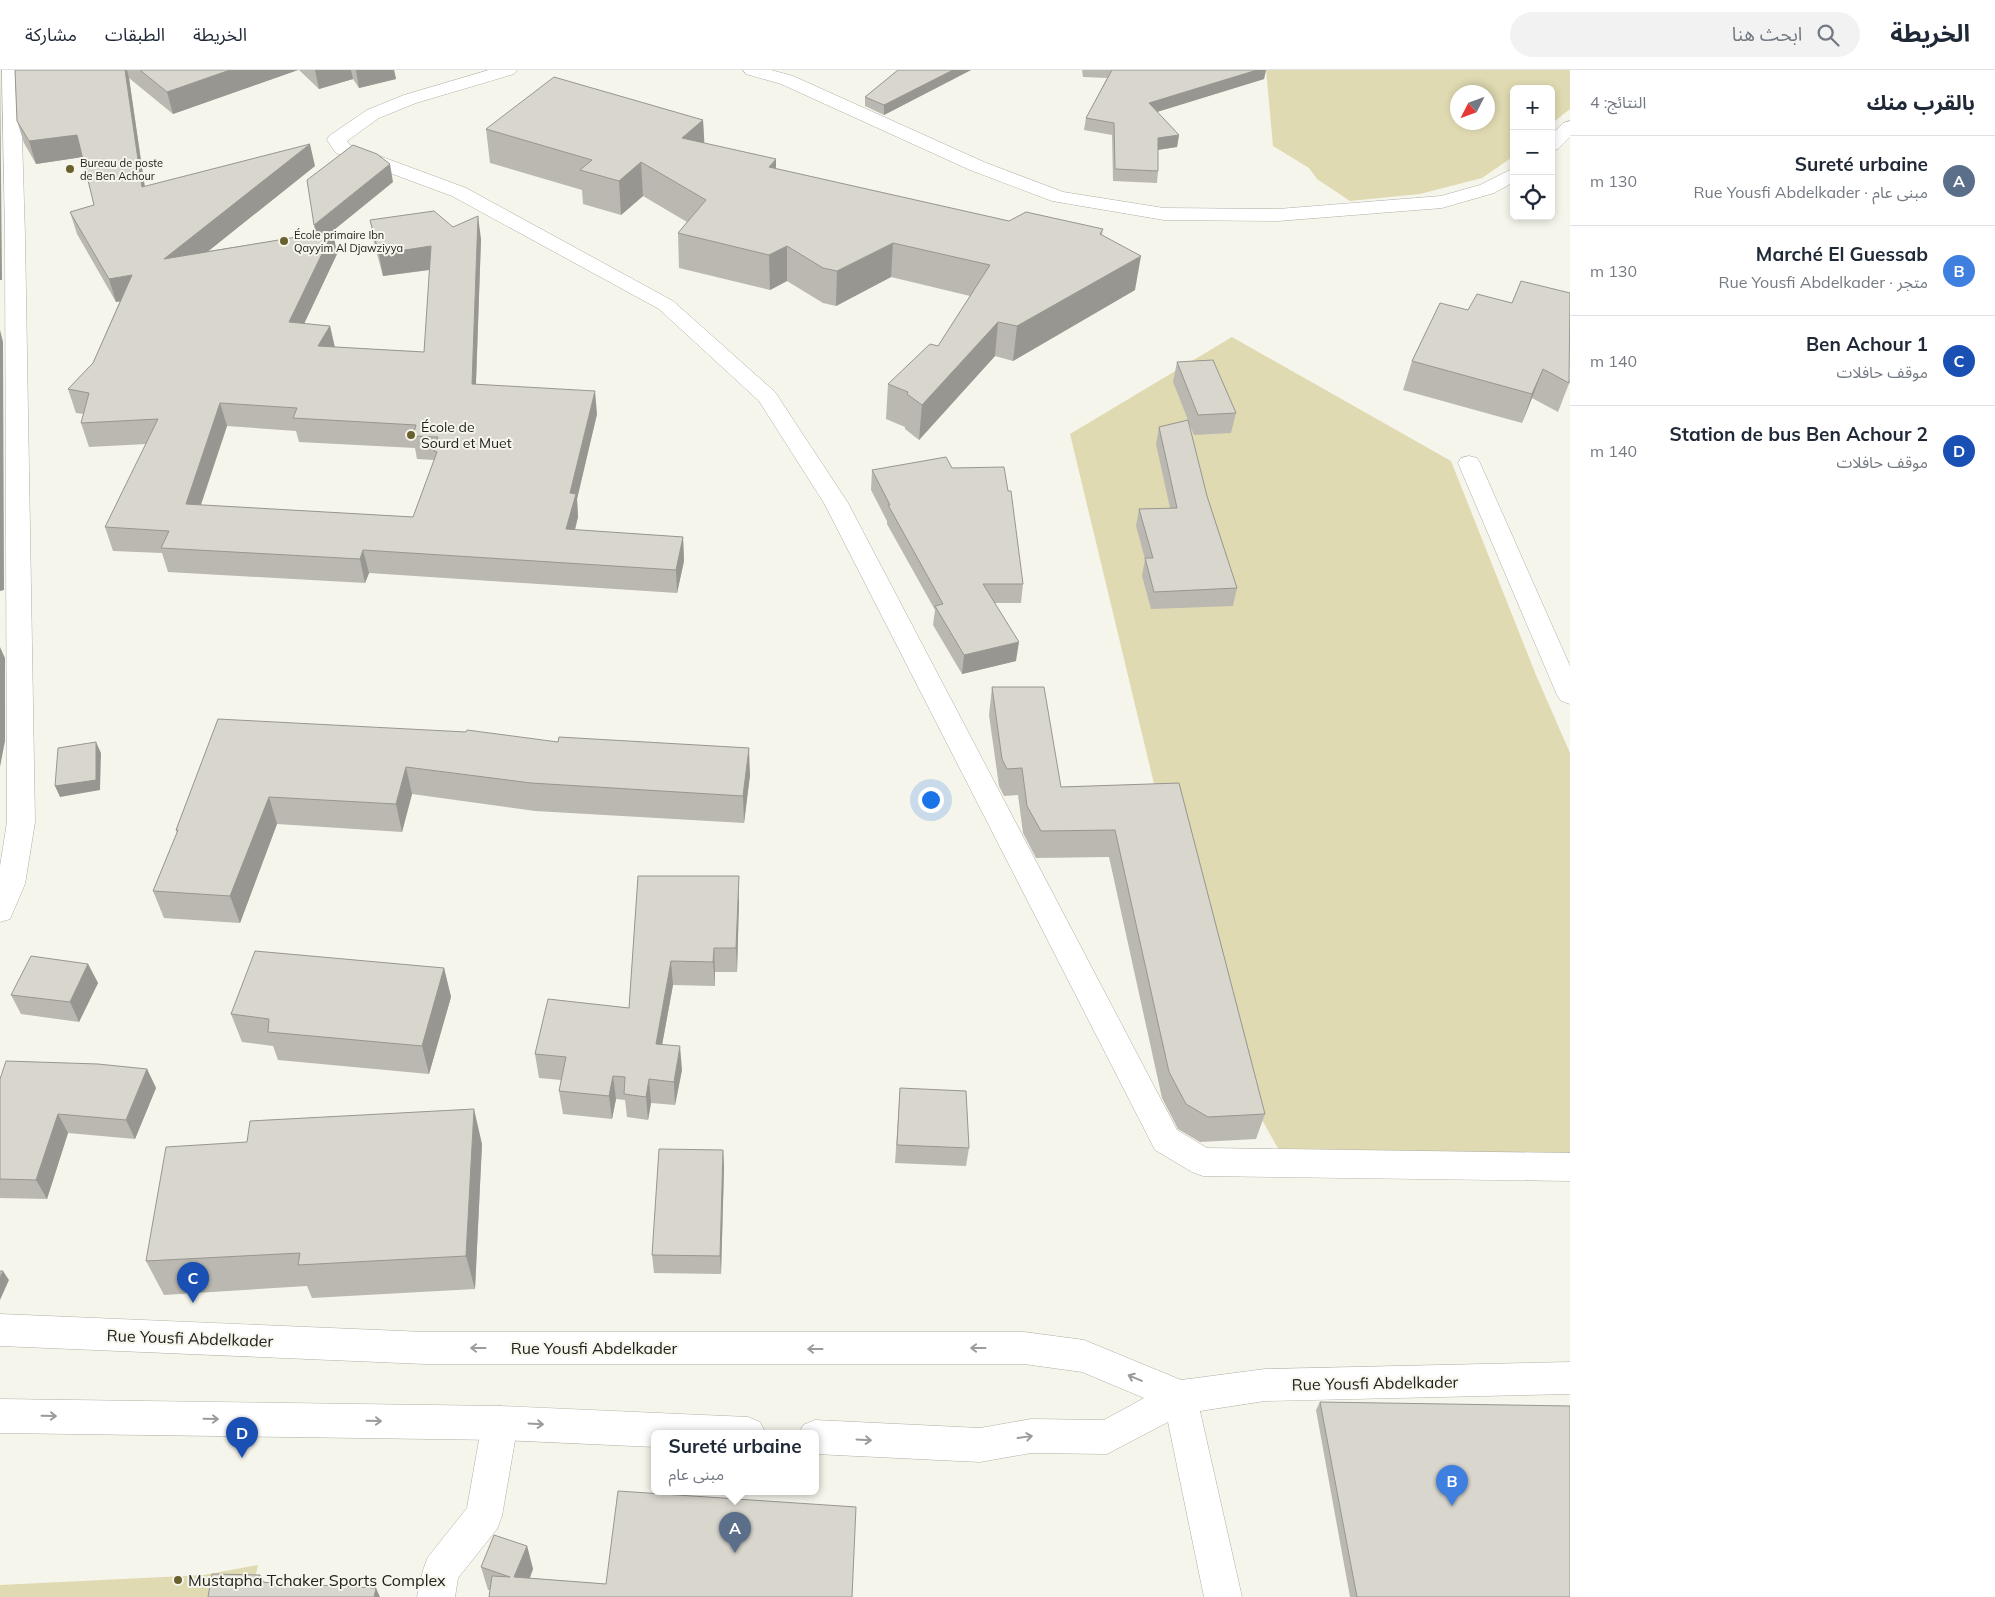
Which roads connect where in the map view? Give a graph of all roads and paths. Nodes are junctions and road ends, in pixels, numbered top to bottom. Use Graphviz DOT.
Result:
graph roads {
  1 [pos="11,70"];
  2 [pos="508,70"];
  3 [pos="752,70"];
  4 [pos="1570,127"];
  5 [pos="7,142"];
  6 [pos="1555,142"];
  7 [pos="1512,175"];
  8 [pos="8,238"];
  9 [pos="8,375"];
  10 [pos="1469,463"];
  11 [pos="1559,642"];
  12 [pos="1570,695"];
  13 [pos="0,911"];
  14 [pos="1570,1167"];
  15 [pos="0,1330"];
  16 [pos="1570,1378"];
  17 [pos="1180,1397"];
  18 [pos="0,1416"];
  19 [pos="500,1423"];
  20 [pos="658,1430"];
  21 [pos="819,1437"];
  22 [pos="436,1597"];
  23 [pos="1223,1597"];
  1 -- 5 [label="main road"];
  2 -- 14 [label="main road"];
  3 -- 7 [label="main road"];
  4 -- 6 [label="main road"];
  5 -- 8 [label="main road"];
  8 -- 9 [label="main road"];
  9 -- 13 [label="main road"];
  10 -- 11 [label="main road"];
  11 -- 12 [label="main road"];
  17 -- 15 [label="main road, Rue Yousfi Abdelkader, one-way"];
  16 -- 17 [label="main road, Rue Yousfi Abdelkader"];
  21 -- 17 [label="main road, Rue Yousfi Abdelkader, one-way"];
  17 -- 23 [label="main road"];
  18 -- 19 [label="main road, one-way"];
  19 -- 20 [label="main road, one-way"];
  19 -- 22 [label="main road"];
}
